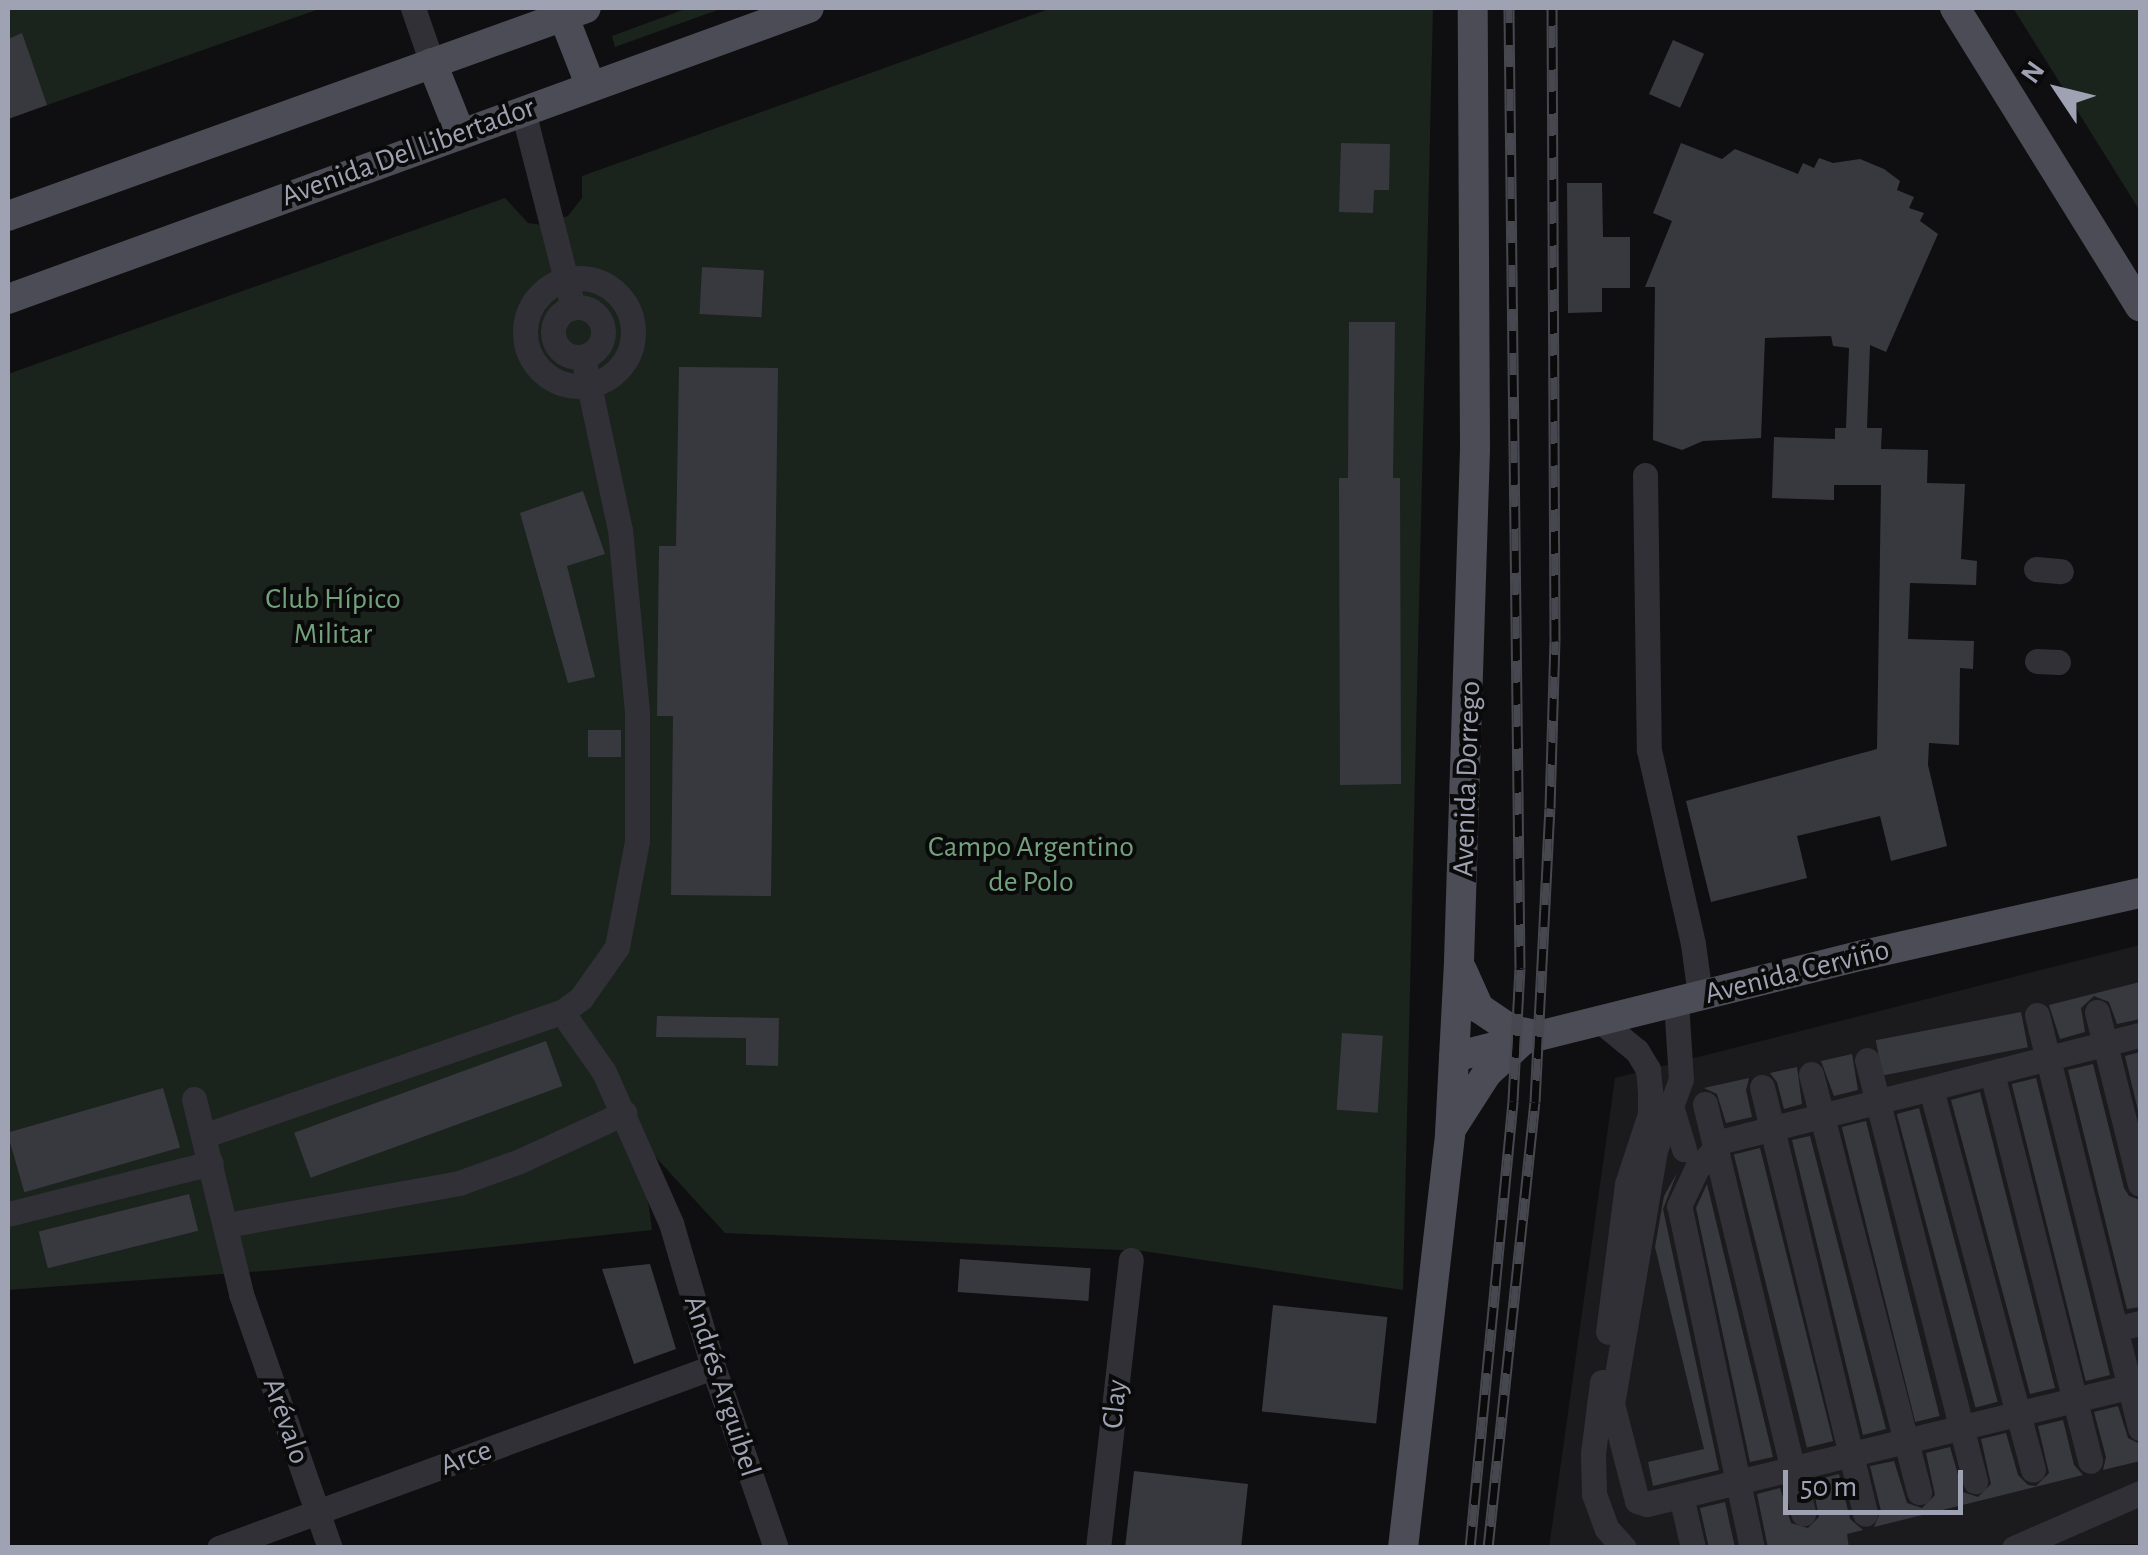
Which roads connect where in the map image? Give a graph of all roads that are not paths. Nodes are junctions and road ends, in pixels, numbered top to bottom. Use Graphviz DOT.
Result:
graph roads {
  1 [pos="413,8"];
  2 [pos="810,8"];
  3 [pos="1474,8"];
  4 [pos="1954,8"];
  5 [pos="570,10"];
  6 [pos="432,63"];
  7 [pos="591,87"];
  8 [pos="522,111"];
  9 [pos="460,133"];
  10 [pos="8,216"];
  11 [pos="567,279"];
  12 [pos="8,299"];
  13 [pos="2140,306"];
  14 [pos="574,307"];
  15 [pos="632,321"];
  16 [pos="604,328"];
  17 [pos="553,337"];
  18 [pos="525,342"];
  19 [pos="583,358"];
  20 [pos="588,386"];
  21 [pos="1645,475"];
  22 [pos="2140,893"];
  23 [pos="1459,961"];
  24 [pos="1688,998"];
  25 [pos="562,1012"];
  26 [pos="2097,1012"];
  27 [pos="2038,1015"];
  28 [pos="1598,1018"];
  29 [pos="1531,1034"];
  30 [pos="2140,1035"];
  31 [pos="2104,1044"];
  32 [pos="1454,1056"];
  33 [pos="2047,1059"];
  34 [pos="1867,1060"];
  35 [pos="1992,1073"];
  36 [pos="1812,1074"];
  37 [pos="1762,1087"];
  38 [pos="1931,1088"];
  39 [pos="194,1099"];
  40 [pos="1878,1102"];
  41 [pos="1704,1104"];
  42 [pos="1672,1109"];
  43 [pos="624,1114"];
  44 [pos="1823,1116"];
  45 [pos="1774,1128"];
  46 [pos="1450,1134"];
  47 [pos="204,1136"];
  48 [pos="1716,1147"];
  49 [pos="1684,1150"];
  50 [pos="210,1163"];
  51 [pos="2140,1184"];
  52 [pos="8,1214"];
  53 [pos="226,1225"];
  54 [pos="1131,1260"];
  55 [pos="2128,1326"];
  56 [pos="713,1367"];
  57 [pos="2136,1385"];
  58 [pos="2076,1399"];
  59 [pos="2020,1412"];
  60 [pos="1963,1426"];
  61 [pos="2140,1428"];
  62 [pos="1906,1439"];
  63 [pos="1851,1452"];
  64 [pos="2090,1461"];
  65 [pos="1792,1466"];
  66 [pos="2032,1470"];
  67 [pos="1738,1480"];
  68 [pos="1976,1481"];
  69 [pos="1919,1492"];
  70 [pos="2140,1493"];
  71 [pos="1677,1497"];
  72 [pos="318,1512"];
  73 [pos="1804,1513"];
  74 [pos="1866,1514"];
  75 [pos="220,1548"];
  76 [pos="330,1548"];
  77 [pos="776,1548"];
  78 [pos="1098,1548"];
  79 [pos="1403,1548"];
  80 [pos="1624,1548"];
  81 [pos="1693,1548"];
  82 [pos="1752,1548"];
  83 [pos="2014,1548"];
  1 -- 6 [label="street"];
  2 -- 7 [label="main road, Avenida Del Libertador"];
  3 -- 23 [label="main road, Avenida Dorrego"];
  4 -- 13 [label="main road"];
  5 -- 6 [label="main road"];
  5 -- 7 [label="main road"];
  6 -- 9 [label="main road"];
  6 -- 10 [label="main road"];
  7 -- 8 [label="main road, Avenida Del Libertador"];
  8 -- 9 [label="main road, Avenida Del Libertador"];
  8 -- 11 [label="street"];
  9 -- 12 [label="main road, Avenida Del Libertador"];
  11 -- 14 [label="street"];
  11 -- 15 [label="street"];
  11 -- 18 [label="street"];
  14 -- 16 [label="street"];
  14 -- 17 [label="street"];
  15 -- 16 [label="street"];
  15 -- 20 [label="street"];
  16 -- 19 [label="street"];
  17 -- 18 [label="street"];
  17 -- 19 [label="street"];
  18 -- 20 [label="street"];
  19 -- 20 [label="street"];
  20 -- 25 [label="street"];
  21 -- 24 [label="street"];
  22 -- 24 [label="main road, Avenida Cerviño"];
  23 -- 29 [label="main road"];
  23 -- 32 [label="main road, Avenida Dorrego"];
  24 -- 28 [label="main road, Avenida Cerviño"];
  24 -- 42 [label="street"];
  25 -- 43 [label="street, Andrés Arguibel"];
  25 -- 47 [label="street"];
  26 -- 31 [label="street"];
  27 -- 33 [label="street"];
  28 -- 29 [label="main road, Avenida Cerviño"];
  28 -- 80 [label="street"];
  29 -- 32 [label="main road, Avenida Cerviño"];
  29 -- 46 [label="main road"];
  30 -- 31 [label="street"];
  31 -- 33 [label="street"];
  31 -- 51 [label="street"];
  32 -- 46 [label="main road, Avenida Dorrego"];
  33 -- 35 [label="street"];
  33 -- 55 [label="street"];
  34 -- 40 [label="street"];
  35 -- 38 [label="street"];
  35 -- 58 [label="street"];
  36 -- 44 [label="street"];
  37 -- 45 [label="street"];
  38 -- 40 [label="street"];
  38 -- 59 [label="street"];
  39 -- 47 [label="street, Arévalo"];
  40 -- 44 [label="street"];
  40 -- 60 [label="street"];
  41 -- 48 [label="street"];
  42 -- 49 [label="street"];
  42 -- 71 [label="street"];
  43 -- 53 [label="street"];
  43 -- 56 [label="street, Andrés Arguibel"];
  44 -- 45 [label="street"];
  44 -- 62 [label="street"];
  45 -- 48 [label="street"];
  45 -- 63 [label="street"];
  46 -- 79 [label="main road, Avenida Dorrego"];
  47 -- 50 [label="street, Arévalo"];
  48 -- 65 [label="street"];
  48 -- 67 [label="street"];
  50 -- 52 [label="street"];
  50 -- 53 [label="street, Arévalo"];
  53 -- 72 [label="street, Arévalo"];
  54 -- 78 [label="street, Clay"];
  55 -- 57 [label="street"];
  56 -- 72 [label="street, Arce"];
  56 -- 77 [label="street, Andrés Arguibel"];
  57 -- 58 [label="street"];
  57 -- 61 [label="street"];
  58 -- 59 [label="street"];
  58 -- 64 [label="street"];
  59 -- 60 [label="street"];
  59 -- 66 [label="street"];
  60 -- 62 [label="street"];
  60 -- 68 [label="street"];
  62 -- 63 [label="street"];
  62 -- 69 [label="street"];
  63 -- 65 [label="street"];
  63 -- 74 [label="street"];
  65 -- 67 [label="street"];
  65 -- 73 [label="street"];
  67 -- 71 [label="street"];
  67 -- 82 [label="street"];
  70 -- 83 [label="street"];
  71 -- 81 [label="street"];
  72 -- 75 [label="street, Arce"];
  72 -- 76 [label="street, Arévalo"];
}
